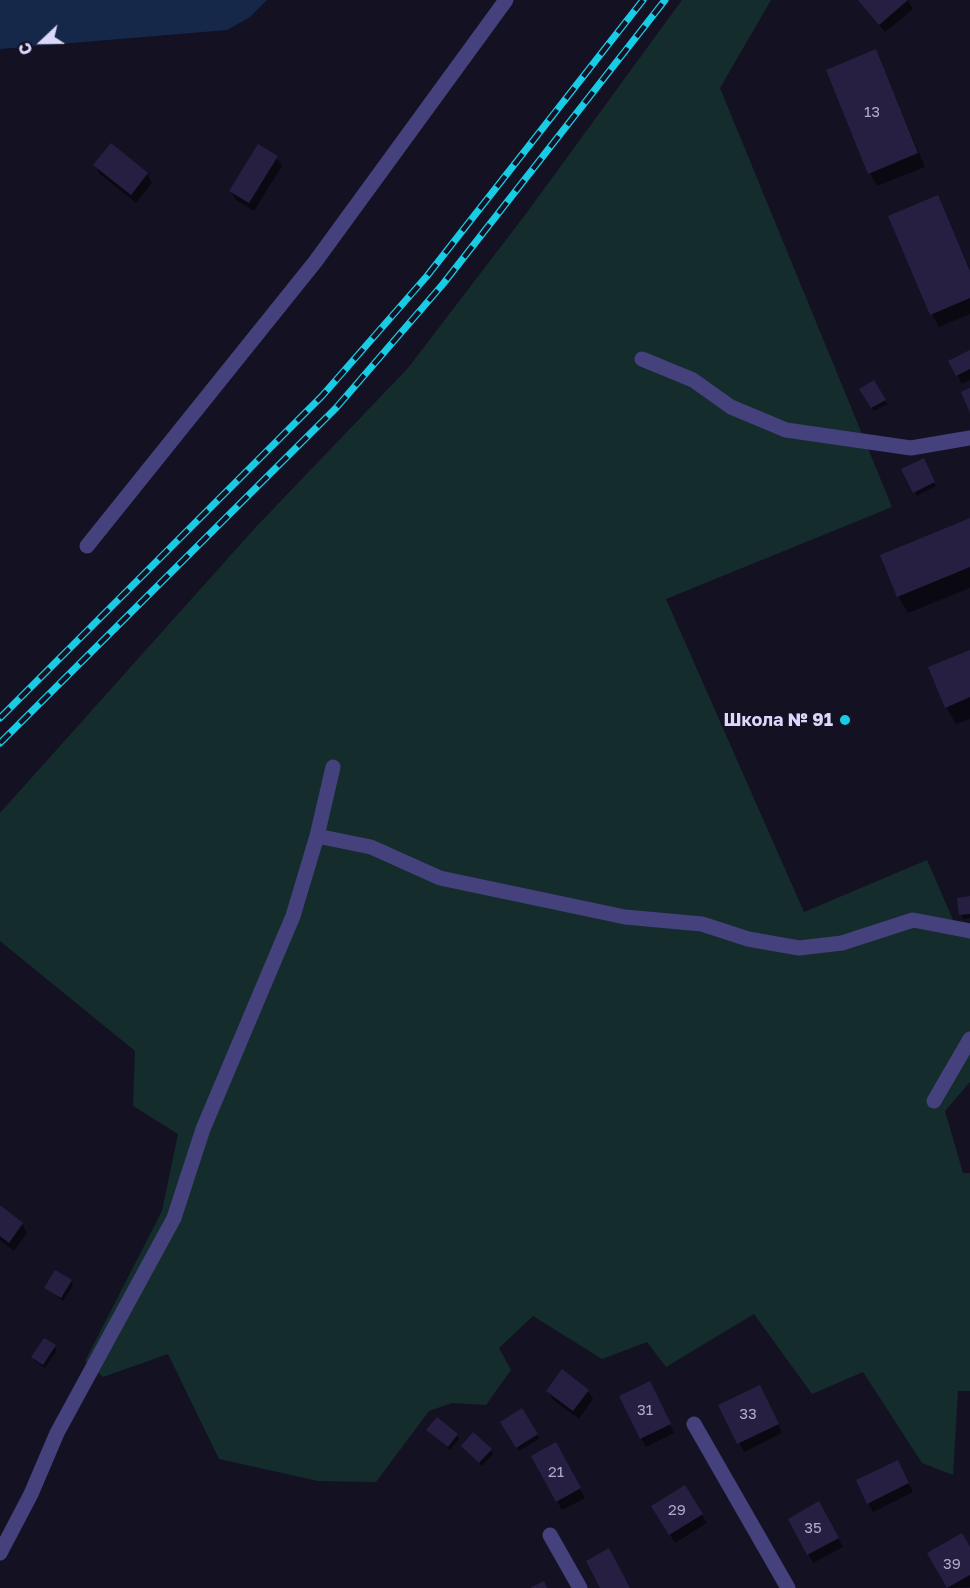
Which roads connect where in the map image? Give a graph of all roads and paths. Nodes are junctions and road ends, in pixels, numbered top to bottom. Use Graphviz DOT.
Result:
graph roads {
  1 [pos="506,0"];
  2 [pos="642,359"];
  3 [pos="970,438"];
  4 [pos="87,546"];
  5 [pos="333,767"];
  6 [pos="317,837"];
  7 [pos="970,931"];
  8 [pos="970,1040"];
  9 [pos="934,1101"];
  10 [pos="694,1424"];
  11 [pos="550,1535"];
  12 [pos="0,1553"];
  13 [pos="580,1588"];
  14 [pos="788,1588"];
  1 -- 4 [label="street"];
  2 -- 3 [label="street"];
  5 -- 6 [label="street"];
  6 -- 7 [label="street"];
  6 -- 12 [label="street"];
  8 -- 9 [label="street"];
  10 -- 14 [label="street"];
  11 -- 13 [label="street"];
}
